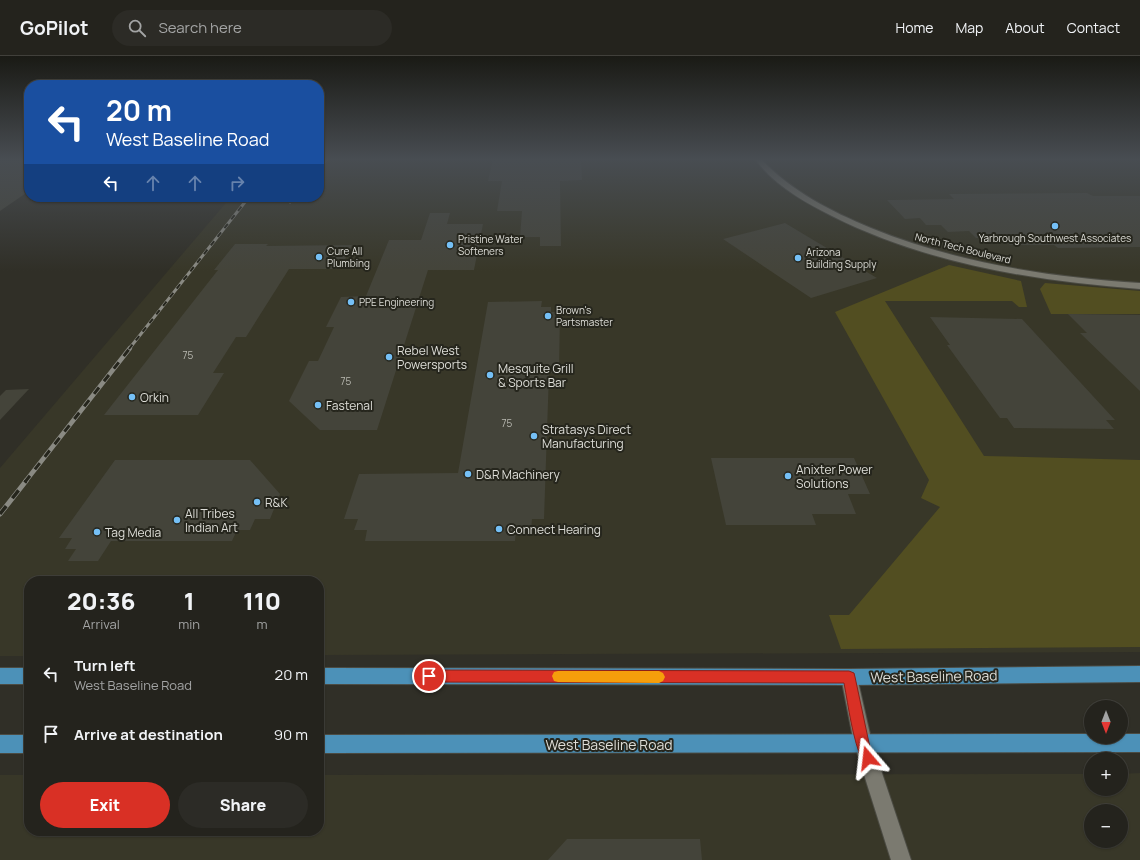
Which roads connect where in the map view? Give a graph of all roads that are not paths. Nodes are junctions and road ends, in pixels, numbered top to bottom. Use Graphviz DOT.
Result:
graph roads {
  1 [pos="802,197"];
  2 [pos="1140,286"];
  3 [pos="1140,674"];
  4 [pos="0,676"];
  5 [pos="24,676"];
  6 [pos="324,676"];
  7 [pos="849,677"];
  8 [pos="863,743"];
  9 [pos="1140,743"];
  10 [pos="0,744"];
  11 [pos="24,744"];
  12 [pos="324,744"];
  13 [pos="901,860"];
  1 -- 2 [label="street, North Tech Boulevard"];
  3 -- 7 [label="main road, West Baseline Road"];
  4 -- 5 [label="main road"];
  6 -- 7 [label="main road, West Baseline Road"];
  7 -- 8 [label="street"];
  8 -- 9 [label="main road, West Baseline Road"];
  8 -- 12 [label="main road, West Baseline Road"];
  8 -- 13 [label="street"];
  10 -- 11 [label="main road"];
}
